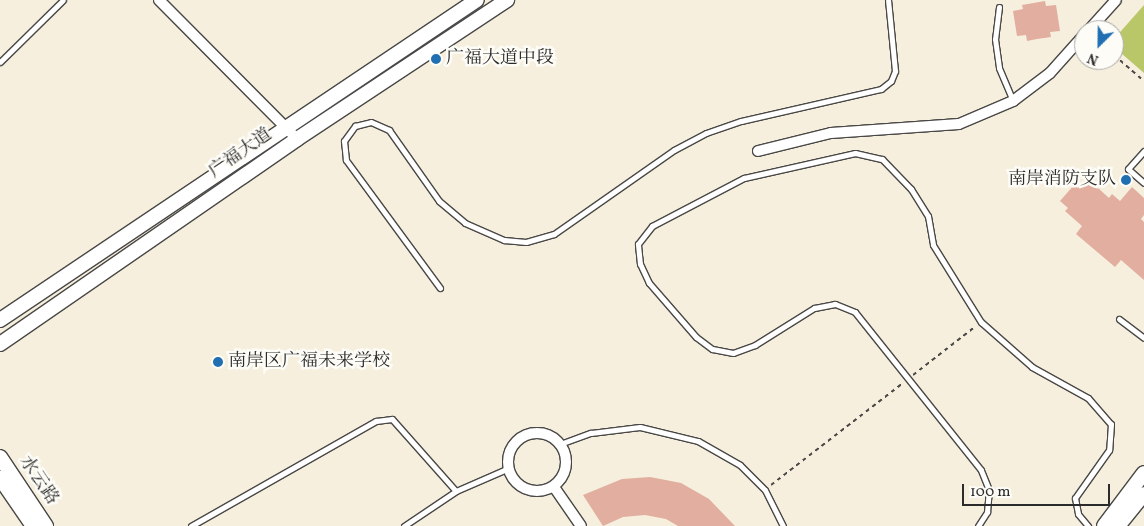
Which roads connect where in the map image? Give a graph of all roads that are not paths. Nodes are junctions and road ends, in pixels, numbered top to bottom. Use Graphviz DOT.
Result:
graph roads {
  1 [pos="63,0"];
  2 [pos="159,0"];
  3 [pos="477,0"];
  4 [pos="507,0"];
  5 [pos="888,0"];
  6 [pos="1116,0"];
  7 [pos="999,7"];
  8 [pos="1098,20"];
  9 [pos="1074,46"];
  10 [pos="0,62"];
  11 [pos="1013,101"];
  12 [pos="285,127"];
  13 [pos="297,139"];
  14 [pos="1144,150"];
  15 [pos="758,151"];
  16 [pos="1144,183"];
  17 [pos="440,288"];
  18 [pos="1119,319"];
  19 [pos="0,320"];
  20 [pos="1144,338"];
  21 [pos="0,344"];
  22 [pos="560,444"];
  23 [pos="0,456"];
  24 [pos="509,468"];
  25 [pos="1144,473"];
  26 [pos="0,478"];
  27 [pos="554,486"];
  28 [pos="456,491"];
  29 [pos="1144,494"];
  30 [pos="33,526"];
  31 [pos="46,526"];
  32 [pos="191,526"];
  33 [pos="404,526"];
  34 [pos="580,526"];
  35 [pos="783,526"];
  36 [pos="978,526"];
  37 [pos="1088,526"];
  38 [pos="1104,526"];
  39 [pos="1118,526"];
  1 -- 10 [label="lane"];
  2 -- 12 [label="street"];
  3 -- 12 [label="main road, 广福大道"];
  4 -- 13 [label="main road, 广福大道"];
  5 -- 17 [label="lane"];
  6 -- 8 [label="street"];
  7 -- 11 [label="lane"];
  9 -- 11 [label="street"];
  11 -- 15 [label="street"];
  12 -- 13 [label="street"];
  12 -- 19 [label="main road, 广福大道"];
  13 -- 21 [label="main road, 广福大道"];
  14 -- 16 [label="lane"];
  18 -- 20 [label="lane"];
  22 -- 24 [label="street"];
  22 -- 27 [label="street"];
  22 -- 35 [label="lane"];
  23 -- 31 [label="main road, 水云路"];
  24 -- 27 [label="street"];
  24 -- 28 [label="lane"];
  25 -- 38 [label="main road"];
  26 -- 30 [label="main road, 水云路"];
  27 -- 34 [label="street"];
  28 -- 32 [label="lane"];
  28 -- 33 [label="lane"];
  29 -- 39 [label="main road"];
  36 -- 37 [label="lane"];
}
